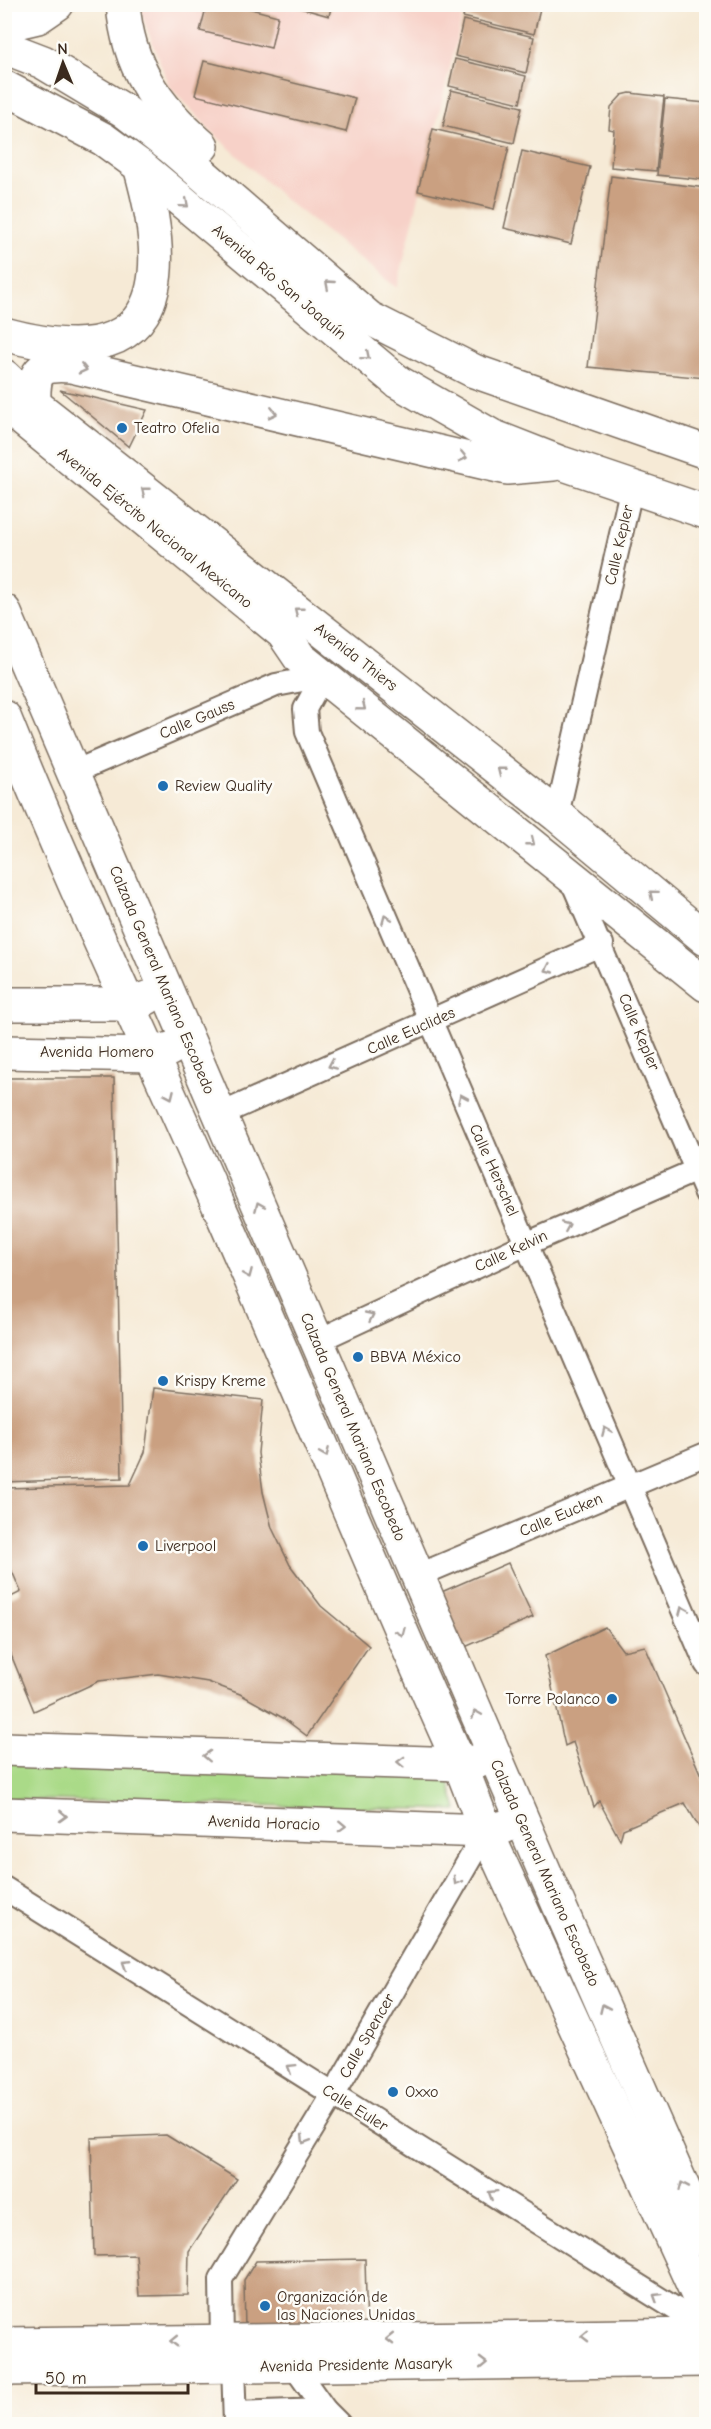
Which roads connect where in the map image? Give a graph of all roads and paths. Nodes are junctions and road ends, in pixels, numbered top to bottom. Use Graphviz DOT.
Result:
graph roads {
  1 [pos="57,4"];
  2 [pos="123,4"];
  3 [pos="4,25"];
  4 [pos="4,46"];
  5 [pos="4,87"];
  6 [pos="140,166"];
  7 [pos="4,334"];
  8 [pos="448,360"];
  9 [pos="4,376"];
  10 [pos="19,404"];
  11 [pos="4,434"];
  12 [pos="706,452"];
  13 [pos="561,463"];
  14 [pos="632,486"];
  15 [pos="706,512"];
  16 [pos="4,611"];
  17 [pos="312,667"];
  18 [pos="4,717"];
  19 [pos="74,772"];
  20 [pos="557,814"];
  21 [pos="568,872"];
  22 [pos="706,939"];
  23 [pos="602,944"];
  24 [pos="706,985"];
  25 [pos="166,993"];
  26 [pos="4,1004"];
  27 [pos="129,1004"];
  28 [pos="430,1023"];
  29 [pos="188,1043"];
  30 [pos="4,1052"];
  31 [pos="152,1055"];
  32 [pos="219,1114"];
  33 [pos="702,1168"];
  34 [pos="706,1193"];
  35 [pos="526,1244"];
  36 [pos="317,1341"];
  37 [pos="706,1454"];
  38 [pos="630,1486"];
  39 [pos="417,1576"];
  40 [pos="706,1664"];
  41 [pos="4,1749"];
  42 [pos="495,1759"];
  43 [pos="460,1764"];
  44 [pos="4,1814"];
  45 [pos="524,1824"];
  46 [pos="486,1831"];
  47 [pos="4,1888"];
  48 [pos="333,2095"];
  49 [pos="706,2240"];
  50 [pos="706,2313"];
  51 [pos="706,2328"];
  52 [pos="706,2335"];
  53 [pos="4,2344"];
  54 [pos="227,2353"];
  55 [pos="706,2360"];
  56 [pos="293,2365"];
  57 [pos="4,2369"];
  58 [pos="332,2417"];
  59 [pos="235,2419"];
  1 -- 3 [label="main road"];
  2 -- 8 [label="main road"];
  8 -- 4 [label="main road, Avenida Río San Joaquín, one-way"];
  5 -- 6 [label="main road, Avenida Río San Joaquín"];
  6 -- 7 [label="main road"];
  6 -- 13 [label="main road, Avenida Río San Joaquín, one-way"];
  8 -- 12 [label="main road"];
  9 -- 10 [label="main road, Avenida Thiers"];
  10 -- 13 [label="main road, one-way"];
  10 -- 17 [label="main road, Avenida Ejército Nacional Mexicano"];
  20 -- 10 [label="main road, Avenida Thiers, one-way"];
  11 -- 17 [label="main road"];
  13 -- 14 [label="main road, Avenida Río San Joaquín"];
  14 -- 15 [label="main road, Avenida Río San Joaquín"];
  14 -- 20 [label="street, Calle Kepler"];
  16 -- 19 [label="main road, Calzada General Mariano Escobedo"];
  17 -- 19 [label="street, Calle Gauss"];
  17 -- 21 [label="main road, one-way"];
  28 -- 17 [label="street, Calle Herschel, one-way"];
  18 -- 27 [label="main road, Calzada General Mariano Escobedo"];
  19 -- 25 [label="main road, Calzada General Mariano Escobedo"];
  22 -- 20 [label="main road, Avenida Thiers, one-way"];
  21 -- 23 [label="street, Calle Kepler"];
  21 -- 24 [label="main road"];
  23 -- 28 [label="street, Calle Euclides, one-way"];
  23 -- 33 [label="street, Calle Kepler"];
  25 -- 27 [label="main road"];
  25 -- 29 [label="main road, Calzada General Mariano Escobedo"];
  26 -- 27 [label="main road"];
  27 -- 31 [label="main road, Calzada General Mariano Escobedo"];
  28 -- 32 [label="street, Calle Euclides, one-way"];
  35 -- 28 [label="street, Calle Herschel, one-way"];
  29 -- 31 [label="main road, Avenida Homero"];
  29 -- 32 [label="main road, Calzada General Mariano Escobedo"];
  30 -- 31 [label="main road, Avenida Homero"];
  31 -- 43 [label="main road, Calzada General Mariano Escobedo, one-way"];
  36 -- 32 [label="main road, Calzada General Mariano Escobedo, one-way"];
  33 -- 34 [label="street, Calle Kepler"];
  35 -- 33 [label="street, Calle Kelvin, one-way"];
  36 -- 35 [label="street, Calle Kelvin, one-way"];
  38 -- 35 [label="street, Calle Herschel, one-way"];
  36 -- 39 [label="main road, Calzada General Mariano Escobedo"];
  37 -- 38 [label="street, Calle Eucken"];
  38 -- 39 [label="street, Calle Eucken"];
  40 -- 38 [label="street, Calle Herschel, one-way"];
  42 -- 39 [label="main road, Calzada General Mariano Escobedo, one-way"];
  43 -- 41 [label="main road, one-way"];
  42 -- 43 [label="main road"];
  42 -- 45 [label="main road, Calzada General Mariano Escobedo"];
  43 -- 46 [label="main road, Calzada General Mariano Escobedo"];
  44 -- 46 [label="main road, Avenida Horacio, one-way"];
  45 -- 46 [label="main road, Avenida Horacio"];
  49 -- 45 [label="main road, Calzada General Mariano Escobedo, one-way"];
  46 -- 48 [label="street, Calle Spencer, one-way"];
  46 -- 50 [label="main road, Calzada General Mariano Escobedo"];
  48 -- 47 [label="street, Calle Euler, one-way"];
  51 -- 48 [label="street, Calle Euler, one-way"];
  48 -- 54 [label="street, Calle Spencer, one-way"];
  52 -- 54 [label="main road, Avenida Presidente Masaryk, one-way"];
  54 -- 53 [label="main road, Avenida Presidente Masaryk, one-way"];
  54 -- 56 [label="main road, Avenida Presidente Masaryk"];
  54 -- 57 [label="main road, Avenida Presidente Masaryk"];
  54 -- 59 [label="street, Calle Spencer"];
  56 -- 55 [label="main road, Avenida Presidente Masaryk, one-way"];
  56 -- 58 [label="street"];
  58 -- 59 [label="street"];
}
